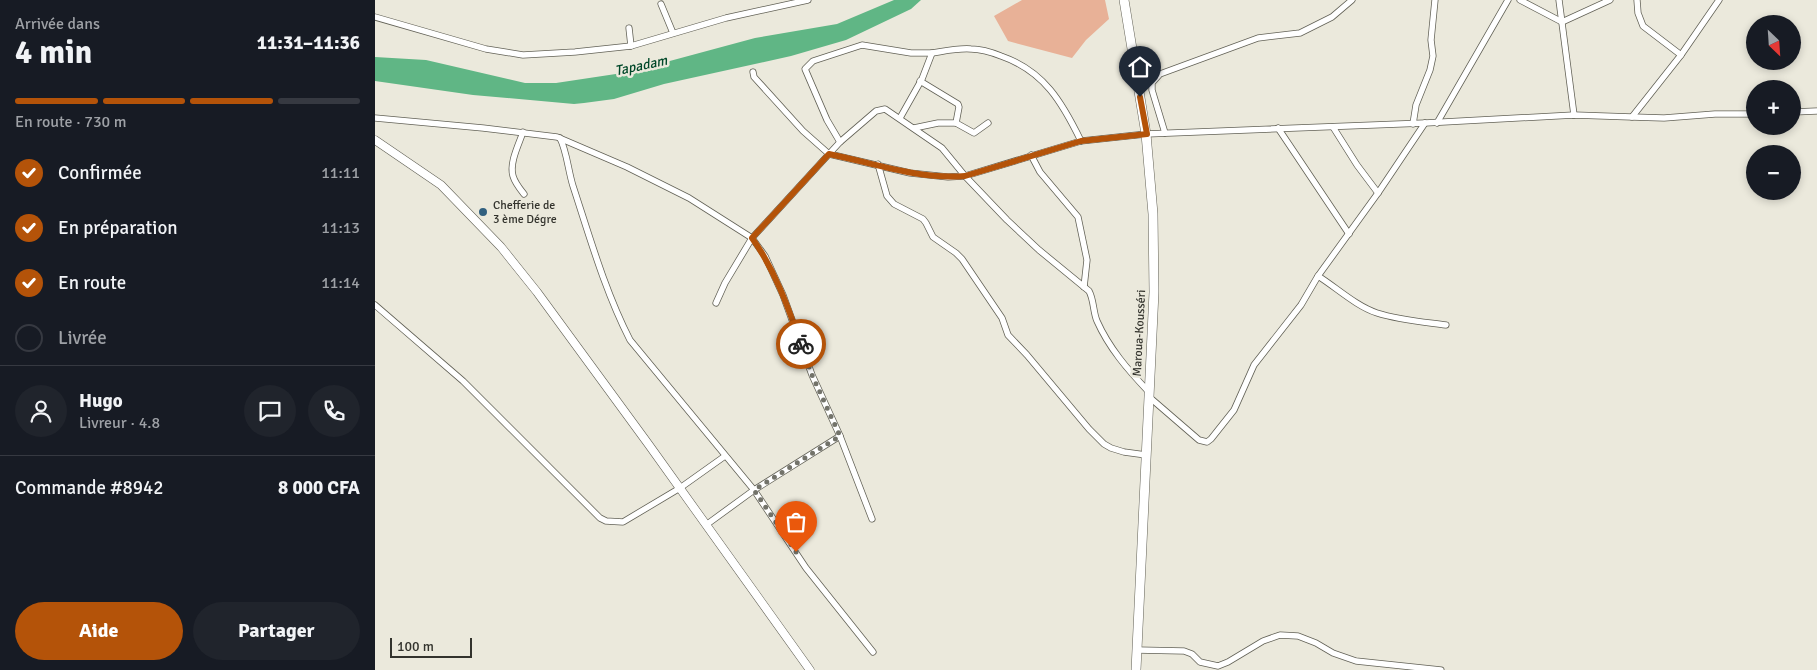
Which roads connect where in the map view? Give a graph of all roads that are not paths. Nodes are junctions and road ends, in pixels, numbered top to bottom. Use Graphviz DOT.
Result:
graph roads {
  1 [pos="808,0"];
  2 [pos="1124,0"];
  3 [pos="1352,0"];
  4 [pos="1435,0"];
  5 [pos="1508,0"];
  6 [pos="1520,0"];
  7 [pos="1559,0"];
  8 [pos="1610,0"];
  9 [pos="1637,0"];
  10 [pos="1719,0"];
  11 [pos="661,4"];
  12 [pos="375,17"];
  13 [pos="1562,22"];
  14 [pos="629,28"];
  15 [pos="673,33"];
  16 [pos="631,46"];
  17 [pos="932,53"];
  18 [pos="1681,55"];
  19 [pos="753,72"];
  20 [pos="920,81"];
  21 [pos="1817,111"];
  22 [pos="1801,112"];
  23 [pos="1746,114"];
  24 [pos="1574,115"];
  25 [pos="1632,117"];
  26 [pos="375,118"];
  27 [pos="900,118"];
  28 [pos="956,123"];
  29 [pos="988,123"];
  30 [pos="1437,123"];
  31 [pos="1413,124"];
  32 [pos="1425,124"];
  33 [pos="1333,126"];
  34 [pos="914,128"];
  35 [pos="1278,128"];
  36 [pos="523,132"];
  37 [pos="1165,133"];
  38 [pos="1147,134"];
  39 [pos="560,138"];
  40 [pos="375,140"];
  41 [pos="1081,141"];
  42 [pos="840,142"];
  43 [pos="829,154"];
  44 [pos="1031,156"];
  45 [pos="878,164"];
  46 [pos="965,176"];
  47 [pos="1378,193"];
  48 [pos="524,194"];
  49 [pos="1349,234"];
  50 [pos="752,238"];
  51 [pos="1318,276"];
  52 [pos="1084,287"];
  53 [pos="716,303"];
  54 [pos="375,305"];
  55 [pos="1446,325"];
  56 [pos="1148,393"];
  57 [pos="840,436"];
  58 [pos="1146,455"];
  59 [pos="725,456"];
  60 [pos="680,488"];
  61 [pos="754,490"];
  62 [pos="872,519"];
  63 [pos="706,525"];
  64 [pos="1137,650"];
  65 [pos="873,652"];
  66 [pos="809,670"];
  67 [pos="1136,670"];
  68 [pos="1441,670"];
  1 -- 15 [label="street"];
  2 -- 38 [label="highway, Maroua-Kousséri"];
  3 -- 37 [label="street"];
  4 -- 31 [label="street"];
  5 -- 30 [label="street"];
  6 -- 13 [label="street"];
  7 -- 13 [label="street"];
  8 -- 13 [label="street"];
  9 -- 18 [label="street"];
  10 -- 18 [label="street"];
  11 -- 15 [label="street"];
  12 -- 16 [label="street"];
  13 -- 24 [label="street"];
  14 -- 16 [label="street"];
  15 -- 16 [label="street"];
  17 -- 20 [label="street"];
  17 -- 41 [label="street"];
  17 -- 42 [label="street"];
  18 -- 25 [label="street"];
  19 -- 43 [label="street"];
  20 -- 27 [label="street"];
  20 -- 28 [label="street"];
  21 -- 22 [label="street"];
  23 -- 25 [label="street"];
  24 -- 25 [label="street"];
  24 -- 30 [label="street"];
  26 -- 36 [label="street"];
  27 -- 34 [label="street"];
  27 -- 42 [label="street"];
  28 -- 29 [label="street"];
  28 -- 34 [label="street"];
  30 -- 32 [label="street"];
  31 -- 32 [label="street"];
  31 -- 33 [label="street"];
  32 -- 47 [label="street"];
  33 -- 35 [label="street"];
  33 -- 47 [label="street"];
  34 -- 46 [label="street"];
  35 -- 37 [label="street"];
  35 -- 49 [label="street"];
  36 -- 39 [label="street"];
  36 -- 48 [label="street"];
  37 -- 38 [label="street"];
  38 -- 41 [label="street"];
  38 -- 56 [label="highway, Maroua-Kousséri"];
  39 -- 50 [label="street"];
  39 -- 59 [label="street"];
  40 -- 60 [label="main road"];
  41 -- 44 [label="street"];
  42 -- 43 [label="street"];
  43 -- 45 [label="street"];
  43 -- 50 [label="street"];
  44 -- 46 [label="street"];
  44 -- 52 [label="street"];
  45 -- 46 [label="street"];
  45 -- 58 [label="street"];
  46 -- 52 [label="street"];
  47 -- 49 [label="street"];
  49 -- 51 [label="street"];
  50 -- 53 [label="street"];
  50 -- 57 [label="street"];
  51 -- 55 [label="street"];
  51 -- 56 [label="street"];
  52 -- 56 [label="street"];
  54 -- 60 [label="street"];
  56 -- 58 [label="highway, Maroua-Kousséri"];
  57 -- 61 [label="street"];
  57 -- 62 [label="street"];
  58 -- 64 [label="highway, Maroua-Kousséri"];
  59 -- 60 [label="street"];
  59 -- 61 [label="street"];
  60 -- 63 [label="main road"];
  61 -- 63 [label="street"];
  61 -- 65 [label="street"];
  63 -- 66 [label="main road"];
  64 -- 67 [label="highway, Maroua-Kousséri"];
  64 -- 68 [label="street"];
}
